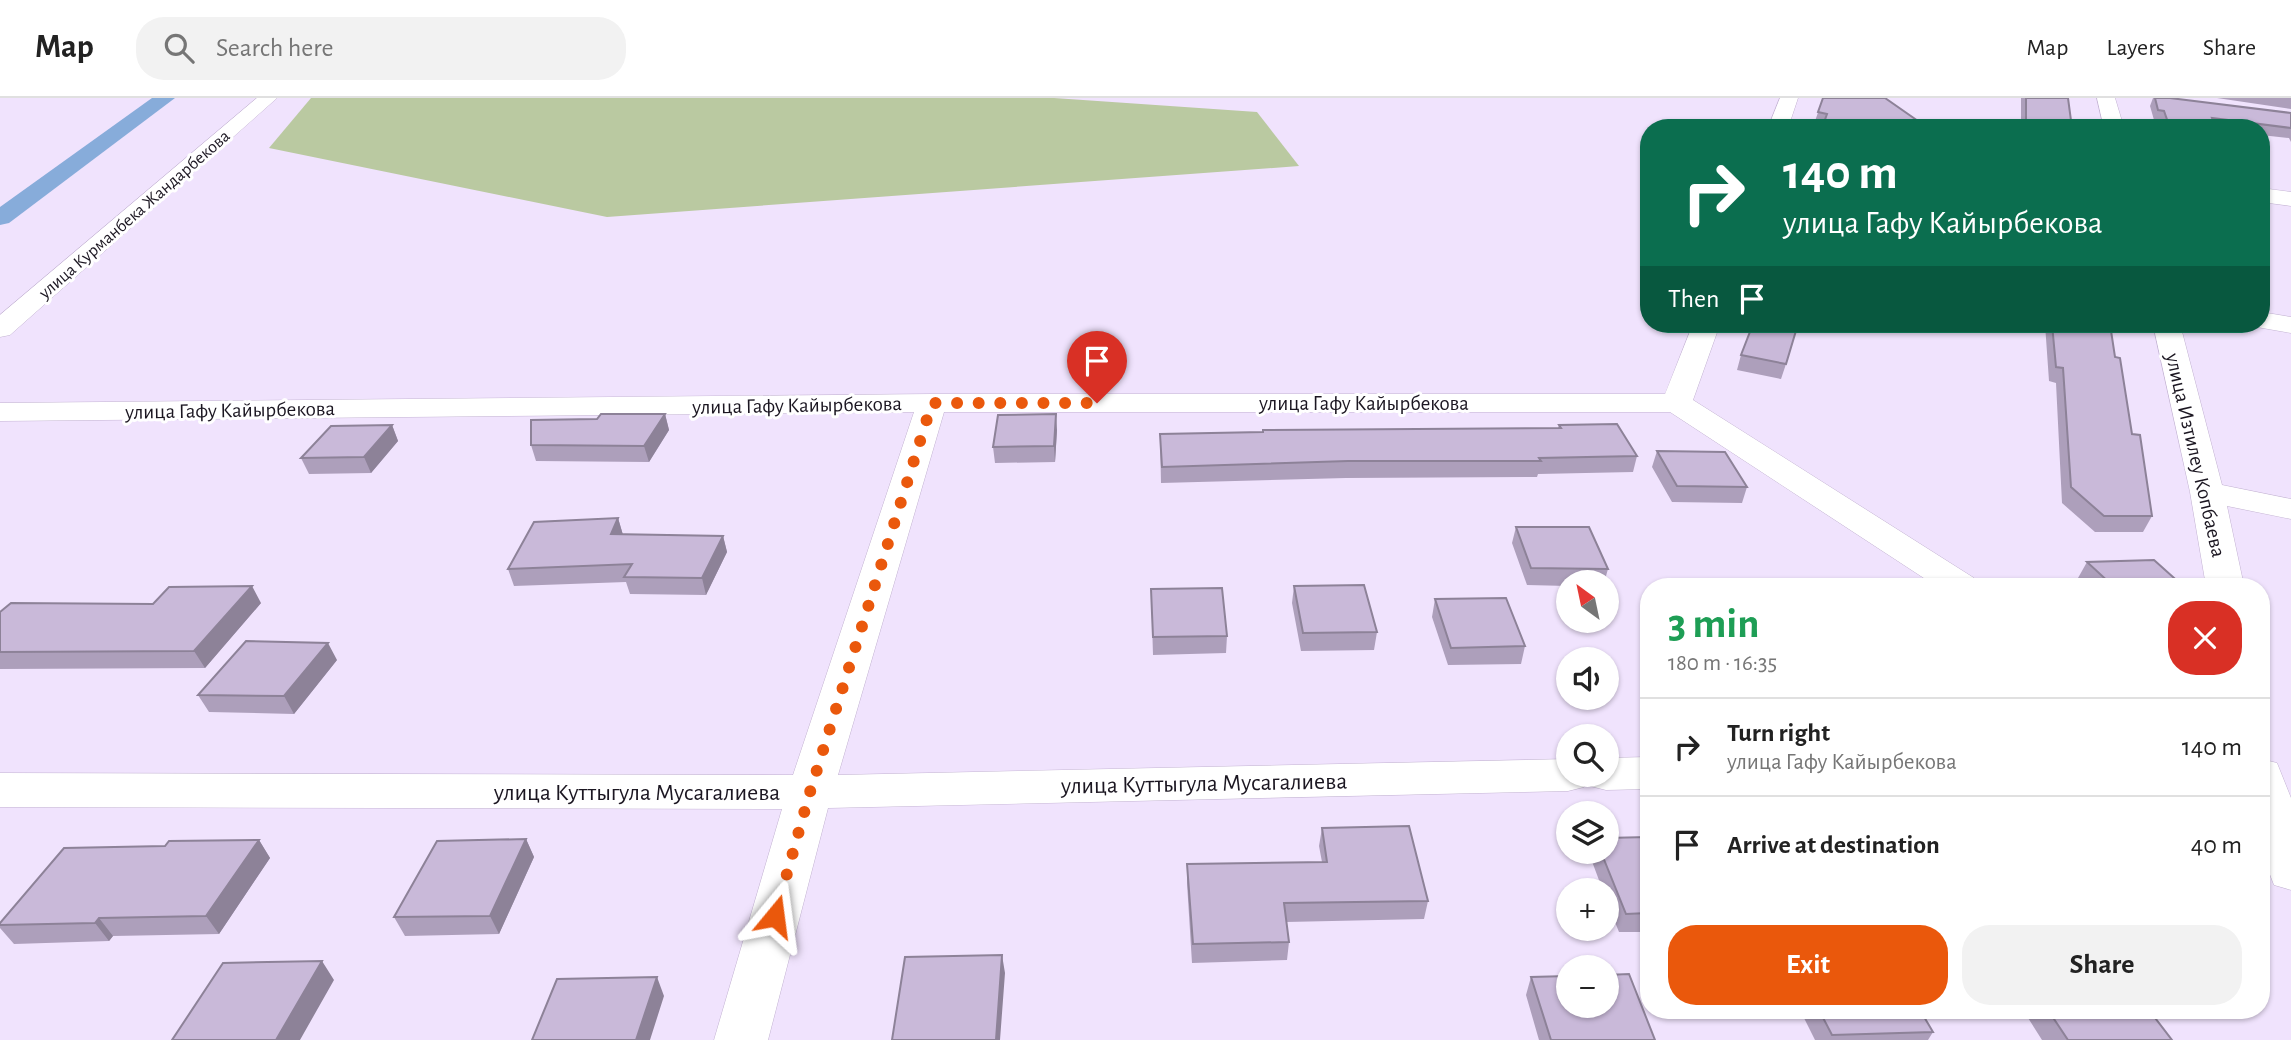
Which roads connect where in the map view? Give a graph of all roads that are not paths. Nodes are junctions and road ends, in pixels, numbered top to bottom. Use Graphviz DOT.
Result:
graph roads {
  1 [pos="268,98"];
  2 [pos="1789,98"];
  3 [pos="2106,98"];
  4 [pos="1781,119"];
  5 [pos="2112,119"];
  6 [pos="2270,196"];
  7 [pos="2291,199"];
  8 [pos="2270,322"];
  9 [pos="2291,325"];
  10 [pos="0,329"];
  11 [pos="1703,333"];
  12 [pos="2168,333"];
  13 [pos="932,403"];
  14 [pos="1677,403"];
  15 [pos="0,412"];
  16 [pos="2207,492"];
  17 [pos="2291,509"];
  18 [pos="1949,578"];
  19 [pos="2223,578"];
  20 [pos="1640,773"];
  21 [pos="1619,774"];
  22 [pos="1556,775"];
  23 [pos="0,790"];
  24 [pos="810,792"];
  25 [pos="2270,793"];
  26 [pos="2291,871"];
  27 [pos="741,1040"];
  1 -- 10 [label="street, улица Курманбека Жандарбекова"];
  2 -- 4 [label="street"];
  3 -- 5 [label="street"];
  6 -- 7 [label="street"];
  8 -- 9 [label="street"];
  11 -- 14 [label="street"];
  12 -- 16 [label="street, улица Изтилеу Копбаева"];
  13 -- 14 [label="street, улица Гафу Кайырбекова"];
  13 -- 15 [label="street, улица Гафу Кайырбекова"];
  13 -- 24 [label="street"];
  14 -- 18 [label="street"];
  16 -- 17 [label="street"];
  16 -- 19 [label="street, улица Изтилеу Копбаева"];
  20 -- 21 [label="street"];
  22 -- 24 [label="street, улица Куттыгула Мусагалиева"];
  23 -- 24 [label="street, улица Куттыгула Мусагалиева"];
  24 -- 27 [label="street"];
  25 -- 26 [label="street"];
}
